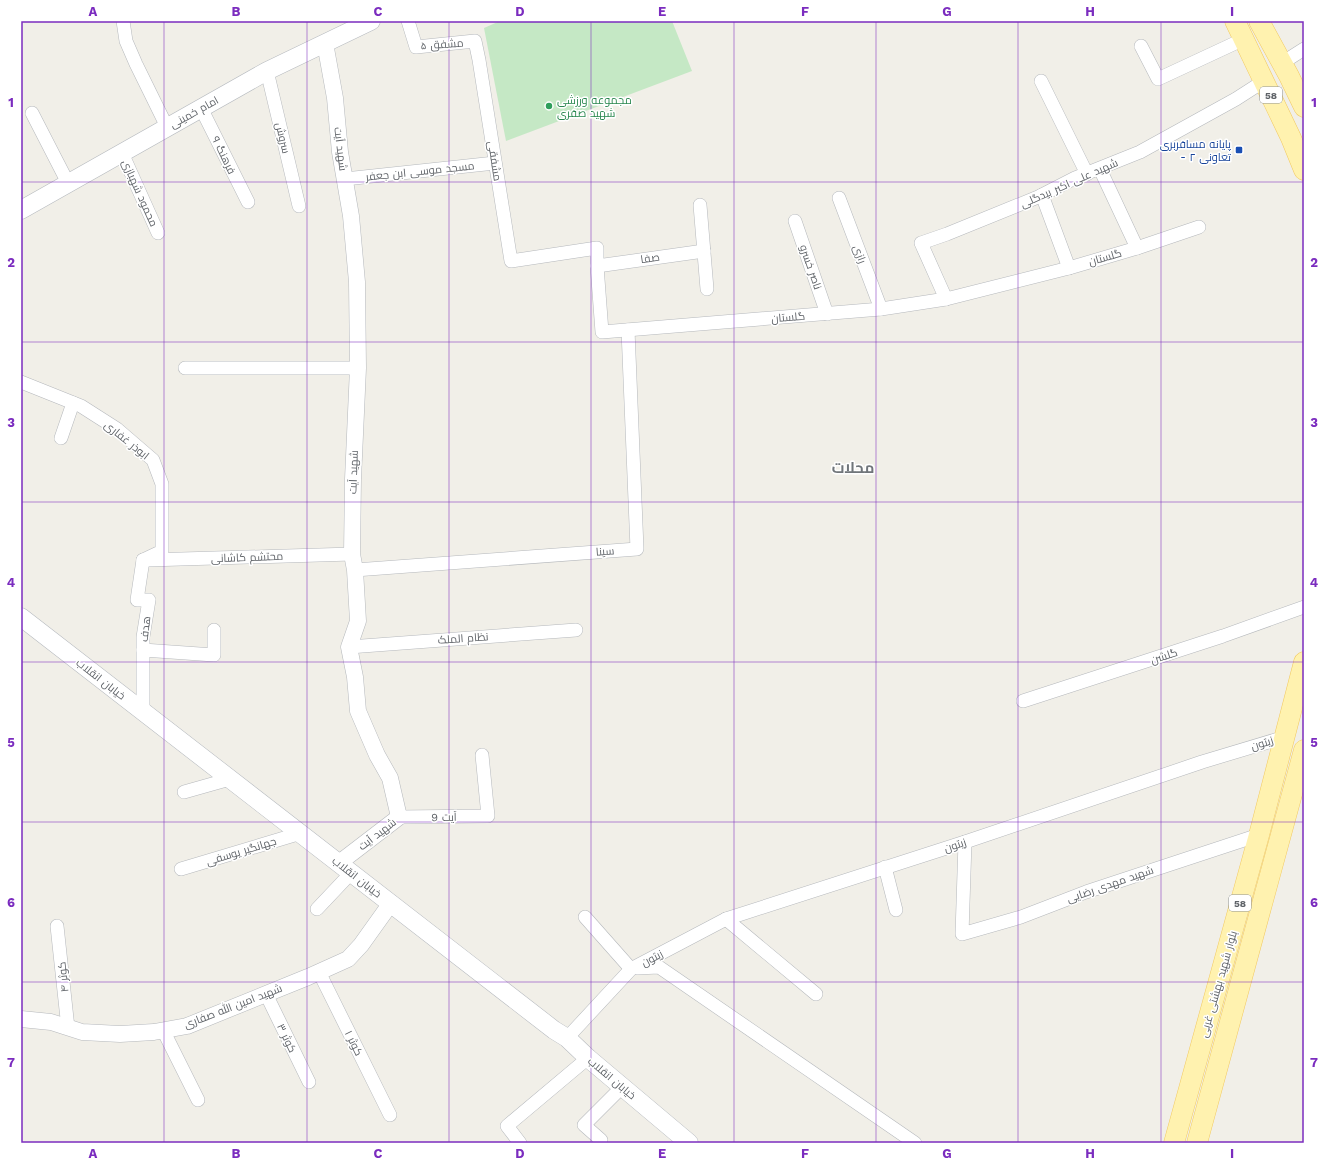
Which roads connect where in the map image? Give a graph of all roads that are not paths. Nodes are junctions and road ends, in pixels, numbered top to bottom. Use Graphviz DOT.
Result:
graph roads {
  1 [pos="123,21"];
  2 [pos="371,21"];
  3 [pos="408,21"];
  4 [pos="1235,21"];
  5 [pos="1260,21"];
  6 [pos="349,26"];
  7 [pos="1244,39"];
  8 [pos="325,43"];
  9 [pos="1141,46"];
  10 [pos="1304,49"];
  11 [pos="479,60"];
  12 [pos="1282,63"];
  13 [pos="267,70"];
  14 [pos="1264,81"];
  15 [pos="1041,82"];
  16 [pos="1304,107"];
  17 [pos="201,108"];
  18 [pos="32,113"];
  19 [pos="167,127"];
  20 [pos="122,153"];
  21 [pos="495,163"];
  22 [pos="1100,169"];
  23 [pos="1304,170"];
  24 [pos="1088,174"];
  25 [pos="345,179"];
  26 [pos="68,183"];
  27 [pos="1042,195"];
  28 [pos="839,198"];
  29 [pos="248,202"];
  30 [pos="700,204"];
  31 [pos="299,206"];
  32 [pos="21,210"];
  33 [pos="796,221"];
  34 [pos="1199,228"];
  35 [pos="158,233"];
  36 [pos="1137,248"];
  37 [pos="704,251"];
  38 [pos="512,261"];
  39 [pos="597,266"];
  40 [pos="1069,268"];
  41 [pos="707,289"];
  42 [pos="946,299"];
  43 [pos="881,309"];
  44 [pos="827,314"];
  45 [pos="628,330"];
  46 [pos="185,368"];
  47 [pos="358,368"];
  48 [pos="21,382"];
  49 [pos="73,403"];
  50 [pos="61,438"];
  51 [pos="352,554"];
  52 [pos="143,560"];
  53 [pos="355,570"];
  54 [pos="1304,607"];
  55 [pos="21,617"];
  56 [pos="214,630"];
  57 [pos="576,630"];
  58 [pos="349,647"];
  59 [pos="143,650"];
  60 [pos="1304,662"];
  61 [pos="1023,701"];
  62 [pos="142,711"];
  63 [pos="1285,736"];
  64 [pos="1304,750"];
  65 [pos="482,755"];
  66 [pos="230,779"];
  67 [pos="184,792"];
  68 [pos="399,817"];
  69 [pos="301,833"];
  70 [pos="1259,835"];
  71 [pos="965,842"];
  72 [pos="886,867"];
  73 [pos="345,868"];
  74 [pos="181,869"];
  75 [pos="391,903"];
  76 [pos="317,909"];
  77 [pos="896,910"];
  78 [pos="585,917"];
  79 [pos="726,918"];
  80 [pos="57,926"];
  81 [pos="631,969"];
  82 [pos="319,972"];
  83 [pos="266,994"];
  84 [pos="816,994"];
  85 [pos="21,1019"];
  86 [pos="68,1028"];
  87 [pos="163,1030"];
  88 [pos="567,1038"];
  89 [pos="588,1058"];
  90 [pos="309,1082"];
  91 [pos="622,1087"];
  92 [pos="198,1100"];
  93 [pos="390,1115"];
  94 [pos="601,1140"];
  95 [pos="688,1142"];
  96 [pos="520,1143"];
  97 [pos="915,1143"];
  98 [pos="1174,1143"];
  99 [pos="1198,1143"];
  1 -- 19 [label="street"];
  2 -- 6 [label="main road, امام خمینی"];
  3 -- 11 [label="street, مشفق ۵"];
  4 -- 7 [label="main road, 58"];
  5 -- 12 [label="main road, 58"];
  6 -- 8 [label="main road, امام خمینی"];
  7 -- 9 [label="street"];
  7 -- 14 [label="main road, 58"];
  8 -- 13 [label="main road, امام خمینی"];
  8 -- 25 [label="street, شهید آیت"];
  10 -- 12 [label="street"];
  11 -- 21 [label="street, مشفقی"];
  12 -- 16 [label="main road, 58"];
  13 -- 17 [label="main road, امام خمینی"];
  13 -- 31 [label="street, سروش"];
  14 -- 22 [label="street, شهید علی اکبر بیدگلی"];
  14 -- 23 [label="main road, 58"];
  15 -- 24 [label="street"];
  17 -- 19 [label="main road, امام خمینی"];
  17 -- 29 [label="street, فرهنگ ۹"];
  18 -- 26 [label="street"];
  19 -- 20 [label="main road, امام خمینی"];
  20 -- 26 [label="main road, امام خمینی"];
  20 -- 35 [label="street, محمود شهبازی"];
  21 -- 25 [label="street, مسجد موسی ابن جعفر"];
  21 -- 38 [label="street, مشفقی"];
  22 -- 24 [label="street, شهید علی اکبر بیدگلی"];
  22 -- 36 [label="street, گلستان"];
  24 -- 27 [label="street, شهید علی اکبر بیدگلی"];
  25 -- 47 [label="street, شهید آیت"];
  26 -- 32 [label="main road, امام خمینی"];
  27 -- 40 [label="street"];
  27 -- 42 [label="street, شهید علی اکبر بیدگلی"];
  28 -- 43 [label="street, رازی"];
  30 -- 37 [label="street"];
  33 -- 44 [label="street, ناصر خسرو"];
  34 -- 36 [label="street, گلستان"];
  36 -- 40 [label="street, گلستان"];
  37 -- 39 [label="street, صفا"];
  37 -- 41 [label="street"];
  38 -- 39 [label="street, گلستان"];
  39 -- 45 [label="street, گلستان"];
  40 -- 42 [label="street, گلستان"];
  42 -- 43 [label="street, گلستان"];
  43 -- 44 [label="street, گلستان"];
  44 -- 45 [label="street, گلستان"];
  45 -- 53 [label="street, سینا"];
  46 -- 47 [label="street"];
  47 -- 51 [label="street, شهید آیت"];
  48 -- 49 [label="street, ابوذر غفاری"];
  49 -- 50 [label="street"];
  49 -- 52 [label="street, ابوذر غفاری"];
  51 -- 52 [label="street, محتشم کاشانی"];
  51 -- 53 [label="street, شهید آیت"];
  52 -- 59 [label="street, هدف"];
  53 -- 58 [label="street, شهید آیت"];
  54 -- 61 [label="street, گلشن"];
  55 -- 62 [label="main road, خیابان انقلاب"];
  56 -- 59 [label="street"];
  57 -- 58 [label="street, نظام الملک"];
  58 -- 68 [label="street, شهید آیت"];
  59 -- 62 [label="street, هدف"];
  60 -- 63 [label="main road, بلوار شهید بهشتی غربی / 58"];
  62 -- 66 [label="main road, خیابان انقلاب"];
  63 -- 70 [label="main road, بلوار شهید بهشتی غربی / 58"];
  63 -- 71 [label="street, زیتون"];
  64 -- 99 [label="main road, بلوار شهید بهشتی غربی / 58"];
  65 -- 68 [label="street, آیت 9"];
  66 -- 67 [label="street"];
  66 -- 69 [label="main road, خیابان انقلاب"];
  68 -- 73 [label="street, شهید آیت"];
  69 -- 73 [label="main road, خیابان انقلاب"];
  69 -- 74 [label="street, جهانگیر یوسفی"];
  70 -- 71 [label="street, شهید مهدی رضایی"];
  70 -- 98 [label="main road, بلوار شهید بهشتی غربی / 58"];
  71 -- 72 [label="street, زیتون"];
  72 -- 77 [label="street"];
  72 -- 79 [label="street, زیتون"];
  73 -- 75 [label="main road, خیابان انقلاب"];
  73 -- 76 [label="street"];
  75 -- 82 [label="street, شهید امین الله صفاری"];
  75 -- 88 [label="main road, خیابان انقلاب"];
  78 -- 81 [label="street"];
  79 -- 81 [label="street, زیتون"];
  79 -- 84 [label="street"];
  80 -- 86 [label="street, کوثر ۴"];
  81 -- 88 [label="street, زیتون"];
  81 -- 97 [label="street"];
  82 -- 83 [label="street, شهید امین الله صفاری"];
  82 -- 93 [label="street, کوثر ۱"];
  83 -- 87 [label="street, شهید امین الله صفاری"];
  83 -- 90 [label="street, کوثر ۳"];
  85 -- 86 [label="street, شهید امین الله صفاری"];
  86 -- 87 [label="street, شهید امین الله صفاری"];
  87 -- 92 [label="street"];
  88 -- 89 [label="main road, خیابان انقلاب"];
  89 -- 91 [label="main road, خیابان انقلاب"];
  89 -- 96 [label="street"];
  91 -- 94 [label="street"];
  91 -- 95 [label="main road, خیابان انقلاب"];
}
